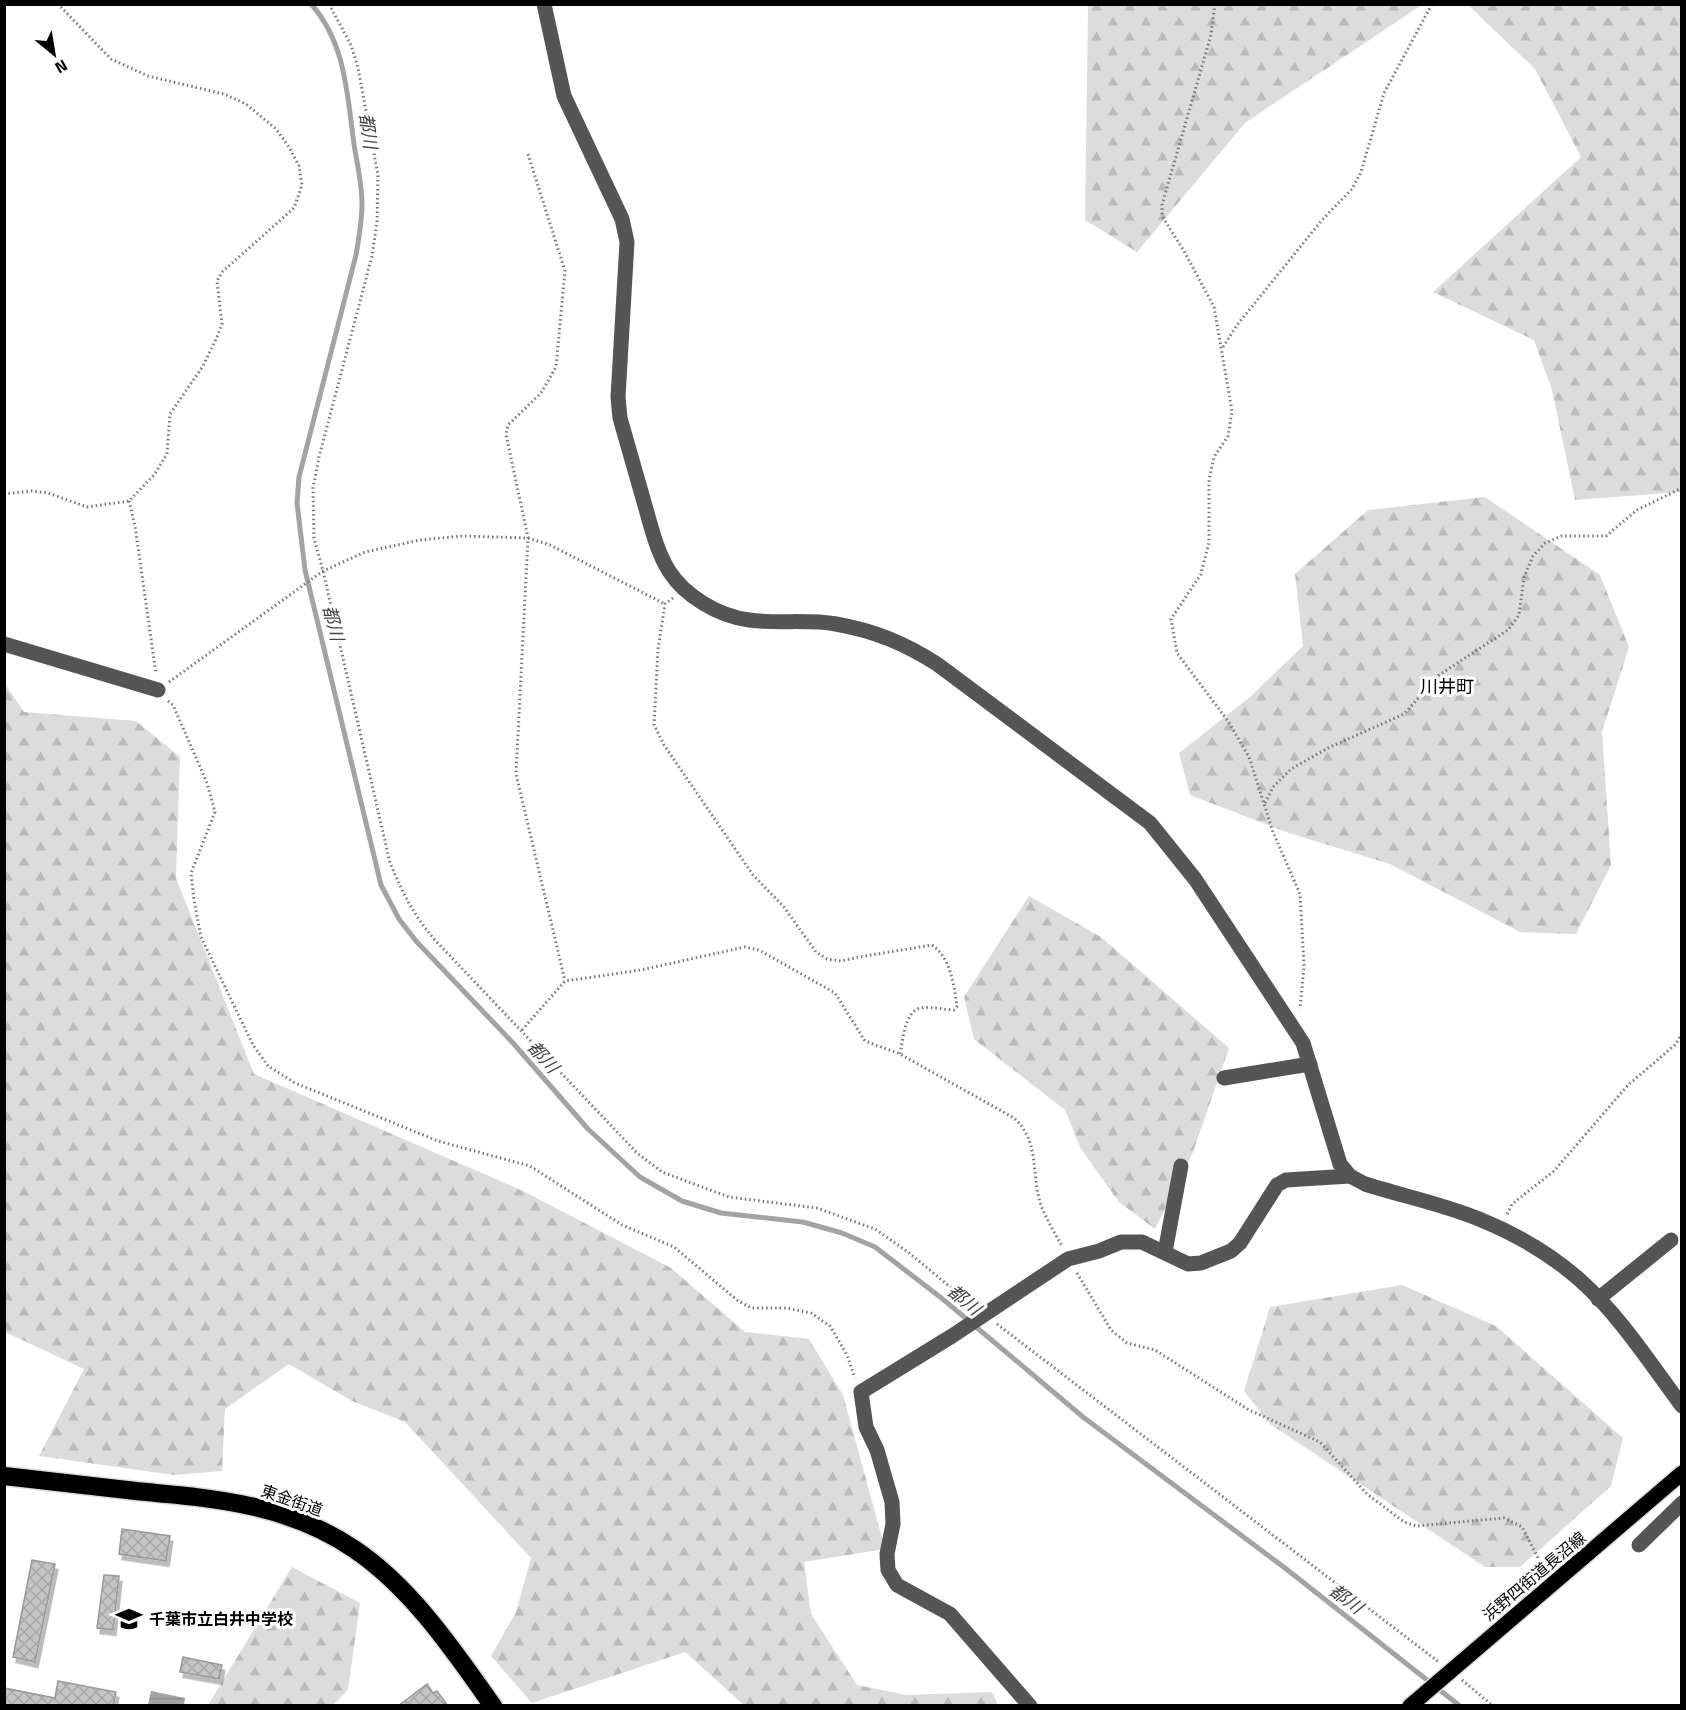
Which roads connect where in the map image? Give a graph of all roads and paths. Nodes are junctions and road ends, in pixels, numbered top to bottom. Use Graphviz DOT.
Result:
graph roads {
  1 [pos="58,4"];
  2 [pos="329,4"];
  3 [pos="544,4"];
  4 [pos="1215,4"];
  5 [pos="1432,4"];
  6 [pos="528,154"];
  7 [pos="1223,348"];
  8 [pos="1682,488"];
  9 [pos="4,494"];
  10 [pos="129,501"];
  11 [pos="528,538"];
  12 [pos="324,571"];
  13 [pos="4,644"];
  14 [pos="158,690"];
  15 [pos="1264,804"];
  16 [pos="565,981"];
  17 [pos="1292,1025"];
  18 [pos="522,1030"];
  19 [pos="1682,1033"];
  20 [pos="900,1054"];
  21 [pos="1310,1064"];
  22 [pos="1224,1078"];
  23 [pos="1181,1166"];
  24 [pos="1350,1176"];
  25 [pos="1498,1228"];
  26 [pos="1671,1240"];
  27 [pos="1165,1252"];
  28 [pos="1068,1259"];
  29 [pos="1598,1299"];
  30 [pos="983,1314"];
  31 [pos="861,1392"];
  32 [pos="1682,1406"];
  33 [pos="1682,1473"];
  34 [pos="4,1476"];
  35 [pos="1682,1503"];
  36 [pos="1639,1545"];
  37 [pos="1552,1584"];
  38 [pos="1450,1671"];
  39 [pos="493,1706"];
  40 [pos="1030,1706"];
  41 [pos="1410,1706"];
  42 [pos="1492,1706"];
  1 -- 10 [label="path"];
  2 -- 12 [label="path"];
  3 -- 17 [label="street"];
  4 -- 7 [label="path"];
  5 -- 7 [label="path"];
  6 -- 11 [label="path"];
  7 -- 15 [label="path"];
  8 -- 15 [label="path"];
  9 -- 10 [label="path"];
  10 -- 14 [label="path"];
  11 -- 12 [label="path"];
  11 -- 16 [label="path"];
  11 -- 20 [label="path"];
  12 -- 14 [label="path"];
  12 -- 18 [label="path"];
  13 -- 14 [label="street"];
  14 -- 31 [label="path"];
  15 -- 17 [label="path"];
  16 -- 18 [label="path"];
  16 -- 20 [label="path"];
  17 -- 21 [label="street"];
  18 -- 30 [label="path"];
  19 -- 25 [label="path"];
  20 -- 28 [label="path"];
  21 -- 22 [label="street"];
  21 -- 24 [label="street"];
  23 -- 27 [label="street"];
  24 -- 25 [label="street"];
  24 -- 27 [label="street"];
  25 -- 29 [label="street"];
  26 -- 29 [label="street"];
  27 -- 28 [label="street"];
  28 -- 30 [label="street"];
  28 -- 37 [label="path"];
  29 -- 32 [label="street"];
  30 -- 31 [label="street"];
  30 -- 38 [label="path"];
  31 -- 40 [label="street"];
  33 -- 37 [label="main road, 浜野四街道長沼線"];
  34 -- 39 [label="highway, 東金街道"];
  35 -- 36 [label="street"];
  37 -- 38 [label="main road, 浜野四街道長沼線"];
  38 -- 41 [label="main road, 浜野四街道長沼線"];
  38 -- 42 [label="path"];
}
